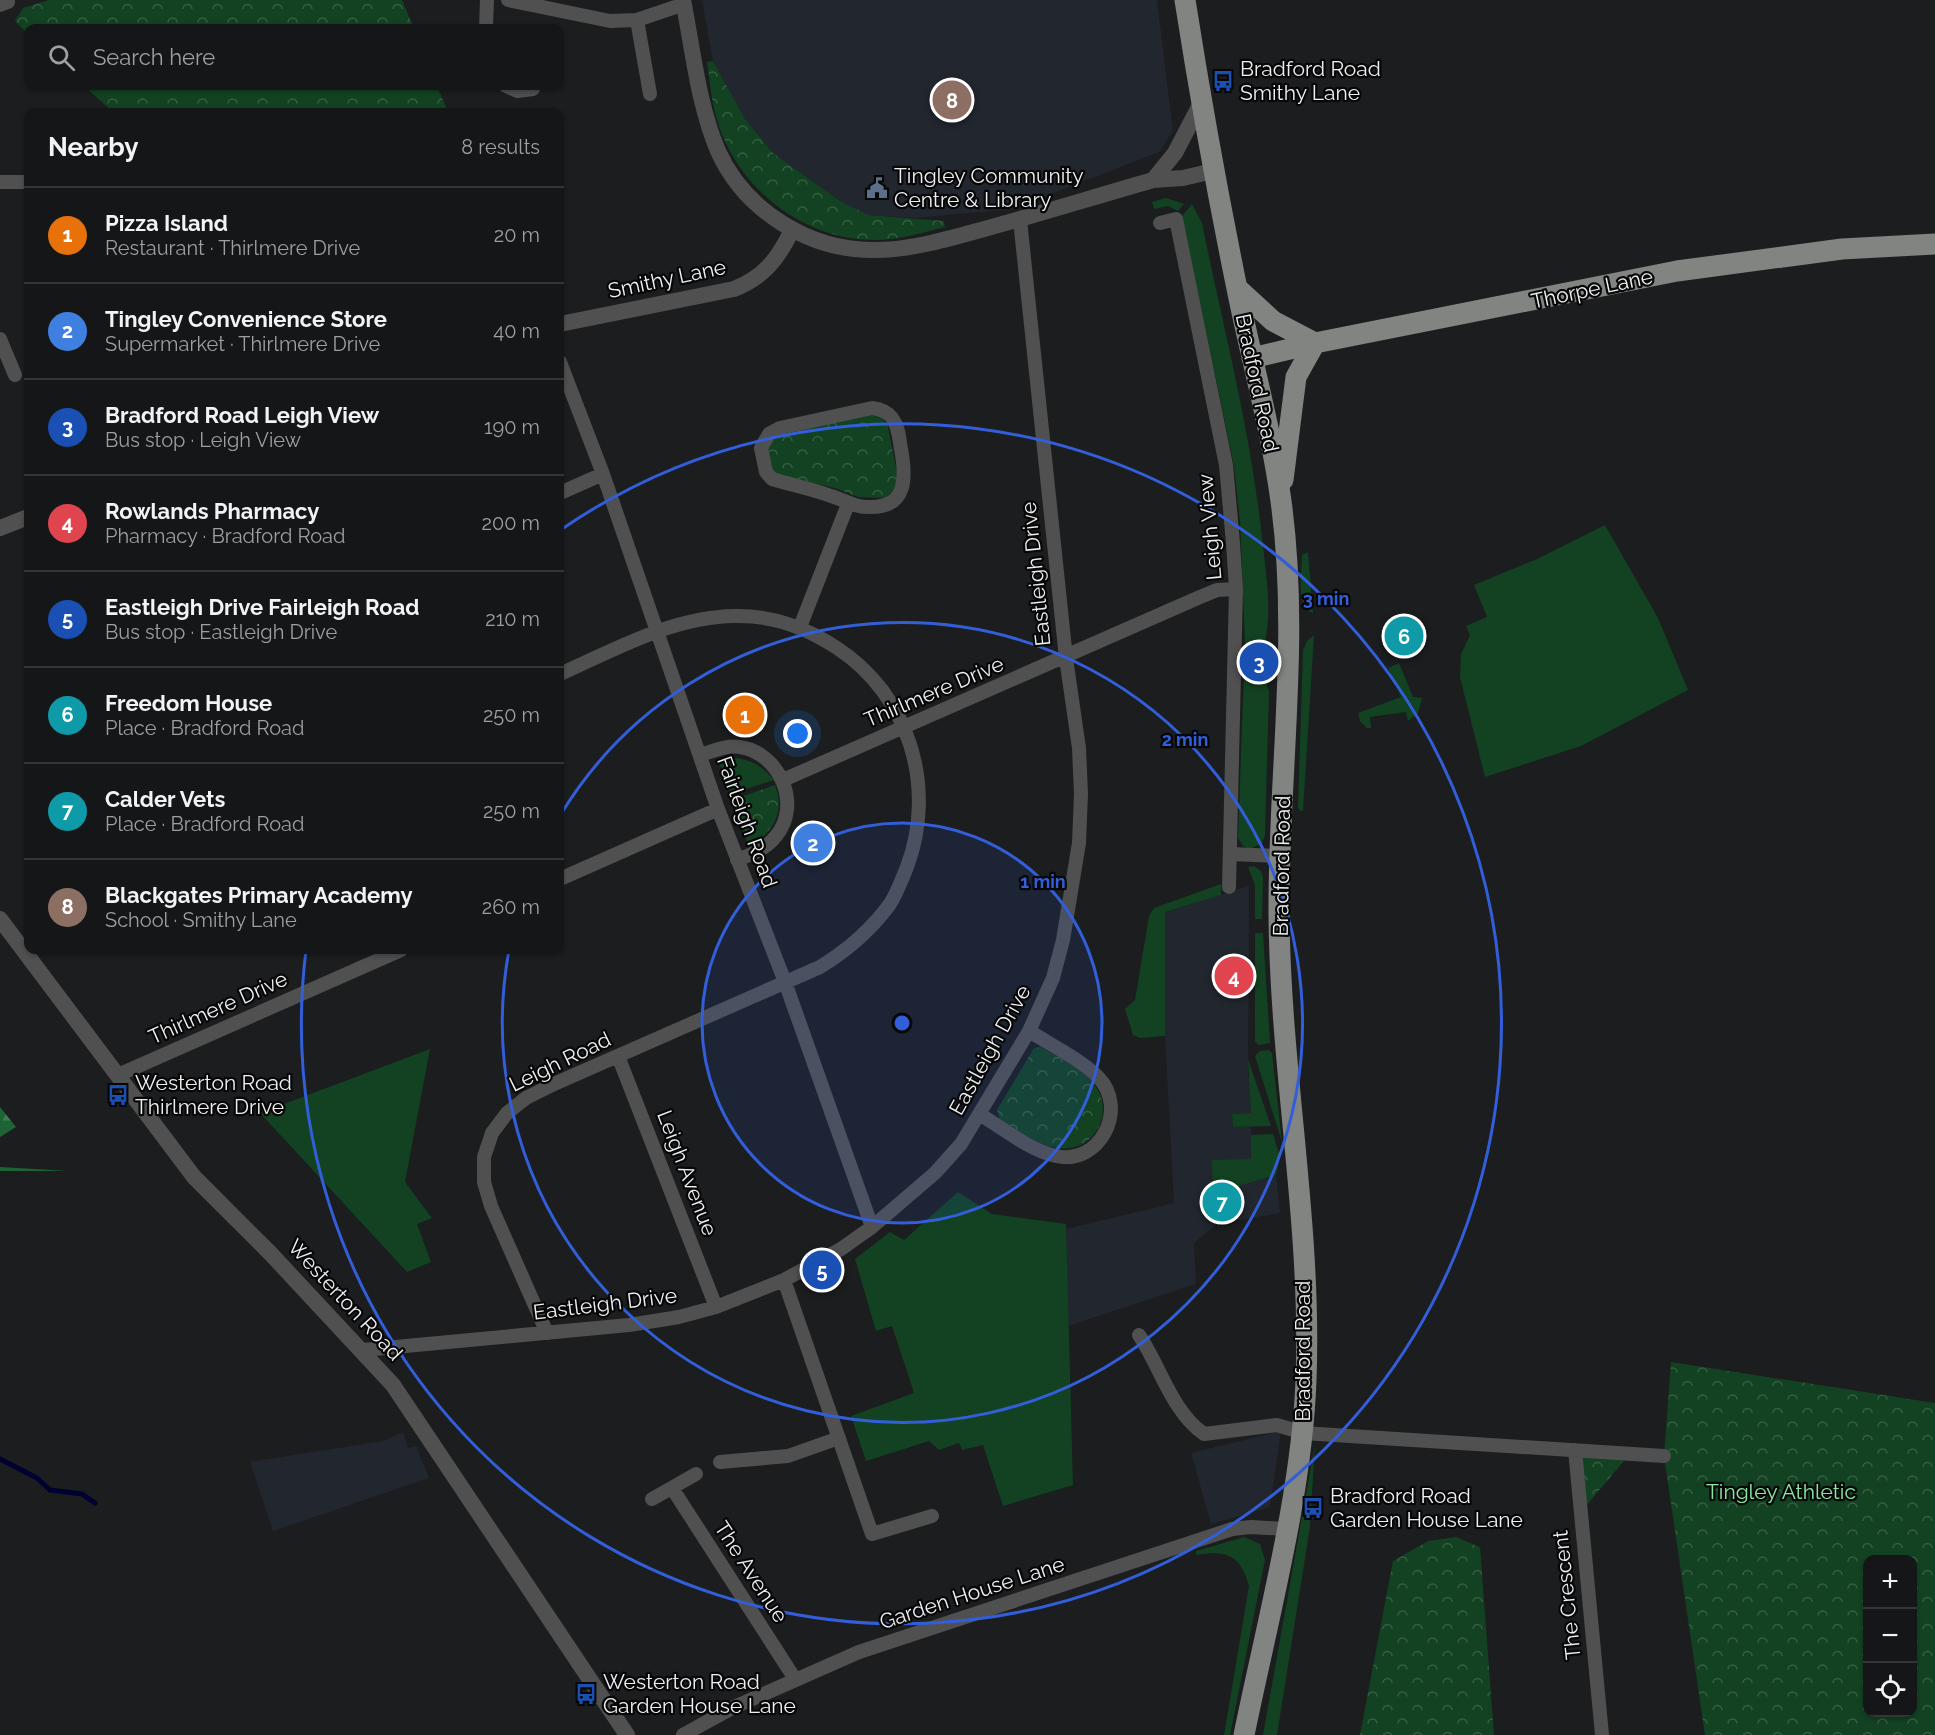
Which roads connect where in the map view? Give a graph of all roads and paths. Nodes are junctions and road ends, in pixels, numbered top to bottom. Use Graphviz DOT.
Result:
graph roads {
  1 [pos="487,0"];
  2 [pos="508,0"];
  3 [pos="1185,0"];
  4 [pos="683,2"];
  5 [pos="636,20"];
  6 [pos="486,24"];
  7 [pos="650,94"];
  8 [pos="1201,103"];
  9 [pos="1213,171"];
  10 [pos="1152,180"];
  11 [pos="0,182"];
  12 [pos="24,182"];
  13 [pos="1020,220"];
  14 [pos="1160,223"];
  15 [pos="792,230"];
  16 [pos="1935,244"];
  17 [pos="1237,288"];
  18 [pos="564,323"];
  19 [pos="1315,343"];
  20 [pos="2,348"];
  21 [pos="1252,358"];
  22 [pos="564,372"];
  23 [pos="15,375"];
  24 [pos="603,474"];
  25 [pos="564,491"];
  26 [pos="1281,498"];
  27 [pos="848,504"];
  28 [pos="24,519"];
  29 [pos="0,528"];
  30 [pos="1236,589"];
  31 [pos="800,627"];
  32 [pos="657,631"];
  33 [pos="1066,658"];
  34 [pos="564,672"];
  35 [pos="905,728"];
  36 [pos="700,755"];
  37 [pos="783,780"];
  38 [pos="718,809"];
  39 [pos="1231,854"];
  40 [pos="1280,856"];
  41 [pos="737,860"];
  42 [pos="564,877"];
  43 [pos="1229,887"];
  44 [pos="0,919"];
  45 [pos="24,951"];
  46 [pos="26,954"];
  47 [pos="392,954"];
  48 [pos="785,982"];
  49 [pos="1029,1031"];
  50 [pos="618,1056"];
  51 [pos="118,1075"];
  52 [pos="979,1114"];
  53 [pos="872,1227"];
  54 [pos="784,1280"];
  55 [pos="716,1306"];
  56 [pos="547,1333"];
  57 [pos="1139,1335"];
  58 [pos="363,1350"];
  59 [pos="1303,1433"];
  60 [pos="839,1438"];
  61 [pos="1575,1450"];
  62 [pos="1664,1456"];
  63 [pos="720,1462"];
  64 [pos="696,1474"];
  65 [pos="672,1488"];
  66 [pos="652,1499"];
  67 [pos="932,1516"];
  68 [pos="1286,1529"];
  69 [pos="795,1679"];
  70 [pos="627,1735"];
  71 [pos="683,1735"];
  72 [pos="1244,1735"];
  73 [pos="1602,1735"];
  1 -- 6 [label="street"];
  2 -- 5 [label="street"];
  3 -- 8 [label="main road, Bradford Road"];
  4 -- 5 [label="street"];
  4 -- 15 [label="street"];
  5 -- 7 [label="street"];
  8 -- 9 [label="main road, Bradford Road"];
  8 -- 10 [label="street"];
  9 -- 10 [label="street"];
  9 -- 17 [label="main road, Bradford Road"];
  10 -- 13 [label="street"];
  11 -- 12 [label="street"];
  13 -- 15 [label="street"];
  13 -- 33 [label="street, Eastleigh Drive"];
  14 -- 30 [label="street, Leigh View"];
  15 -- 18 [label="street, Smithy Lane"];
  16 -- 19 [label="main road, Thorpe Lane"];
  17 -- 19 [label="main road"];
  17 -- 21 [label="main road, Bradford Road"];
  19 -- 21 [label="main road, Thorpe Lane"];
  19 -- 26 [label="main road"];
  20 -- 23 [label="street"];
  21 -- 26 [label="main road, Bradford Road"];
  22 -- 24 [label="street, Fairleigh Road"];
  24 -- 25 [label="street"];
  24 -- 32 [label="street, Fairleigh Road"];
  26 -- 40 [label="main road, Bradford Road"];
  27 -- 27 [label="street"];
  27 -- 31 [label="street"];
  28 -- 29 [label="street"];
  30 -- 33 [label="street, Thirlmere Drive"];
  30 -- 39 [label="street, Leigh View"];
  31 -- 32 [label="street, Leigh Road"];
  31 -- 35 [label="street, Leigh Road"];
  32 -- 34 [label="street, Leigh Road"];
  32 -- 36 [label="street, Fairleigh Road"];
  33 -- 35 [label="street, Thirlmere Drive"];
  33 -- 49 [label="street, Eastleigh Drive"];
  35 -- 37 [label="street, Thirlmere Drive"];
  35 -- 48 [label="street, Leigh Road"];
  36 -- 37 [label="street"];
  36 -- 38 [label="street, Fairleigh Road"];
  37 -- 41 [label="street"];
  38 -- 41 [label="street, Fairleigh Road"];
  38 -- 42 [label="street"];
  39 -- 40 [label="street"];
  39 -- 43 [label="street, Leigh View"];
  40 -- 59 [label="main road, Bradford Road"];
  41 -- 48 [label="street, Fairleigh Road"];
  44 -- 45 [label="street, Westerton Road"];
  46 -- 51 [label="street, Westerton Road"];
  47 -- 51 [label="street, Thirlmere Drive"];
  48 -- 50 [label="street, Leigh Road"];
  48 -- 53 [label="street, Fairleigh Road"];
  49 -- 52 [label="street, Eastleigh Drive"];
  49 -- 52 [label="street"];
  50 -- 55 [label="street, Leigh Avenue"];
  50 -- 56 [label="street, Leigh Road"];
  51 -- 58 [label="street, Westerton Road"];
  52 -- 53 [label="street, Eastleigh Drive"];
  53 -- 54 [label="street, Eastleigh Drive"];
  54 -- 55 [label="street, Eastleigh Drive"];
  54 -- 60 [label="street"];
  55 -- 56 [label="street, Eastleigh Drive"];
  56 -- 58 [label="street, Eastleigh Drive"];
  57 -- 59 [label="street"];
  58 -- 70 [label="street, Westerton Road"];
  59 -- 61 [label="street"];
  59 -- 68 [label="main road, Bradford Road"];
  60 -- 63 [label="street"];
  60 -- 67 [label="street"];
  61 -- 62 [label="street"];
  61 -- 73 [label="street, The Crescent"];
  64 -- 65 [label="street"];
  65 -- 66 [label="street"];
  65 -- 69 [label="street, The Avenue"];
  68 -- 69 [label="street, Garden House Lane"];
  68 -- 72 [label="main road, Bradford Road"];
  69 -- 71 [label="street, Garden House Lane"];
}
